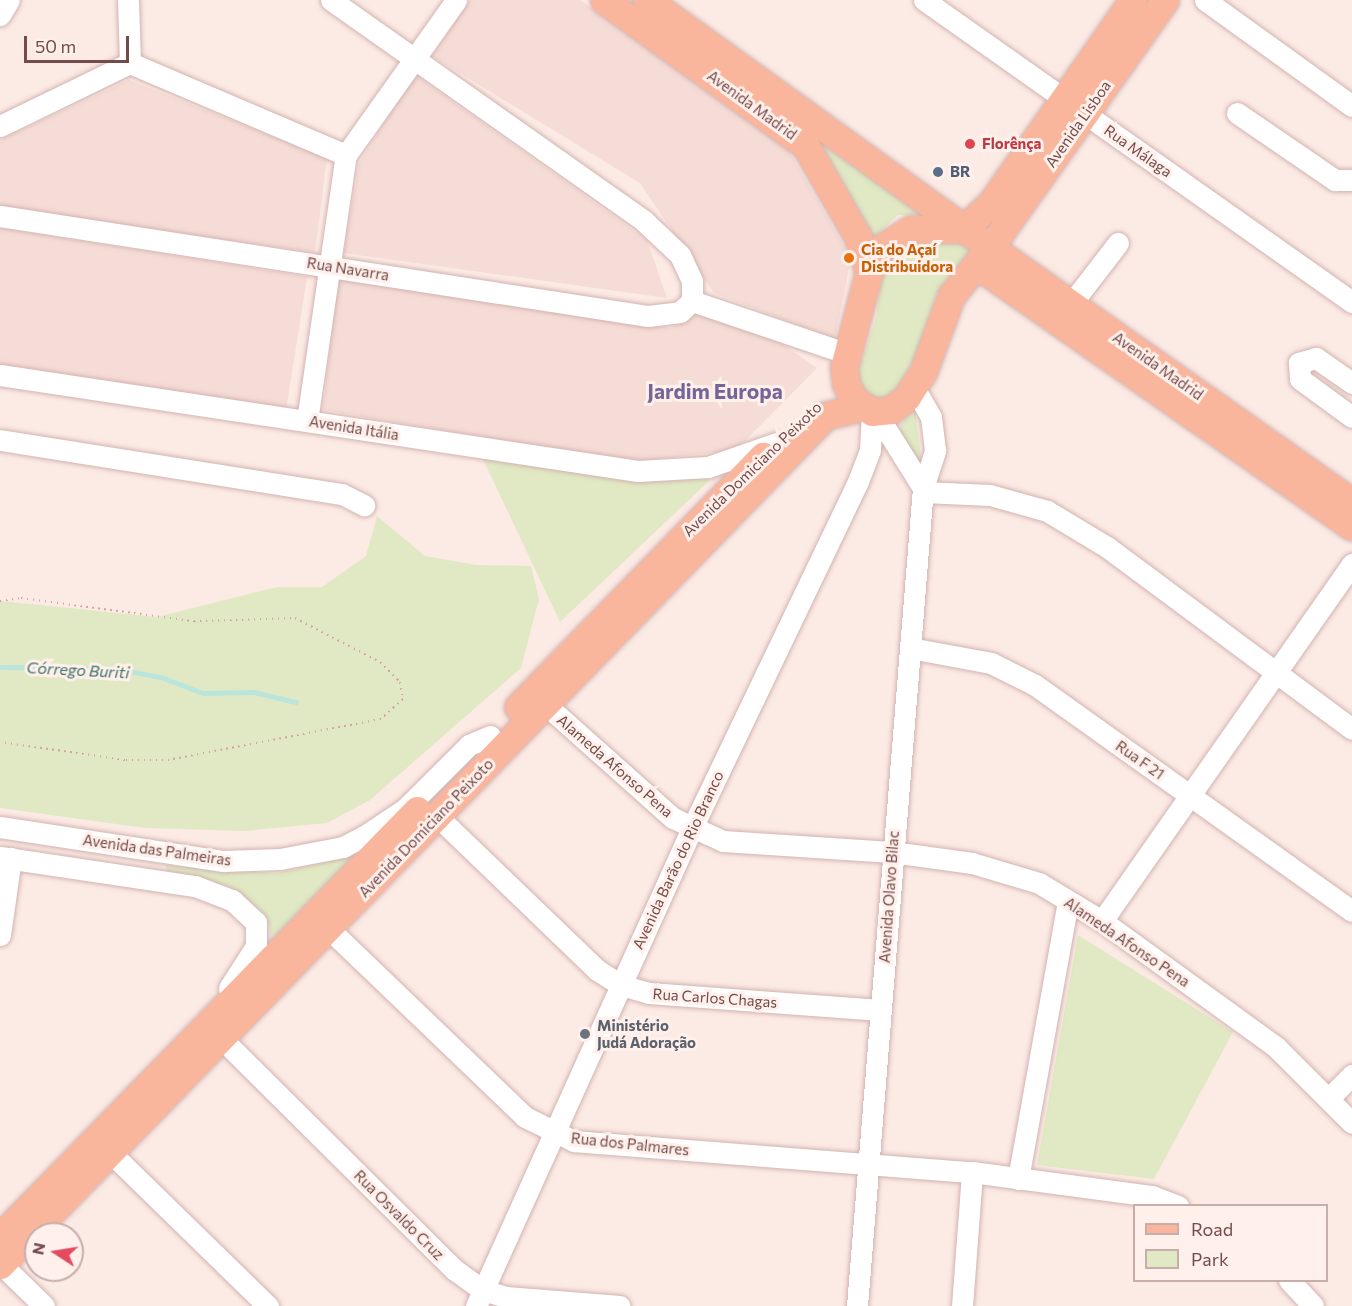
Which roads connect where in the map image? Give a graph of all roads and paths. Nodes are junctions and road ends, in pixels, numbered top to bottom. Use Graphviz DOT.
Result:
graph roads {
  1 [pos="9,0"];
  2 [pos="128,0"];
  3 [pos="331,0"];
  4 [pos="456,0"];
  5 [pos="604,0"];
  6 [pos="647,0"];
  7 [pos="924,0"];
  8 [pos="1133,0"];
  9 [pos="1166,0"];
  10 [pos="1205,0"];
  11 [pos="0,15"];
  12 [pos="414,59"];
  13 [pos="130,63"];
  14 [pos="1352,106"];
  15 [pos="1074,107"];
  16 [pos="1236,113"];
  17 [pos="0,126"];
  18 [pos="346,155"];
  19 [pos="1352,180"];
  20 [pos="0,216"];
  21 [pos="964,229"];
  22 [pos="1118,243"];
  23 [pos="984,256"];
  24 [pos="328,266"];
  25 [pos="869,272"];
  26 [pos="692,300"];
  27 [pos="1352,302"];
  28 [pos="1071,304"];
  29 [pos="846,360"];
  30 [pos="0,375"];
  31 [pos="1352,383"];
  32 [pos="914,388"];
  33 [pos="870,410"];
  34 [pos="1352,417"];
  35 [pos="307,421"];
  36 [pos="0,440"];
  37 [pos="777,442"];
  38 [pos="708,467"];
  39 [pos="730,487"];
  40 [pos="923,490"];
  41 [pos="1352,502"];
  42 [pos="364,505"];
  43 [pos="1352,527"];
  44 [pos="1352,564"];
  45 [pos="0,601"];
  46 [pos="910,648"];
  47 [pos="1276,672"];
  48 [pos="546,705"];
  49 [pos="1352,729"];
  50 [pos="490,736"];
  51 [pos="0,742"];
  52 [pos="1191,796"];
  53 [pos="437,816"];
  54 [pos="0,827"];
  55 [pos="692,828"];
  56 [pos="73,838"];
  57 [pos="133,848"];
  58 [pos="164,852"];
  59 [pos="891,852"];
  60 [pos="5,857"];
  61 [pos="68,867"];
  62 [pos="128,876"];
  63 [pos="159,881"];
  64 [pos="1068,901"];
  65 [pos="1352,911"];
  66 [pos="1102,921"];
  67 [pos="328,928"];
  68 [pos="0,935"];
  69 [pos="621,985"];
  70 [pos="880,1010"];
  71 [pos="208,1036"];
  72 [pos="1352,1075"];
  73 [pos="1329,1098"];
  74 [pos="1352,1123"];
  75 [pos="554,1133"];
  76 [pos="110,1152"];
  77 [pos="870,1163"];
  78 [pos="972,1172"];
  79 [pos="1018,1179"];
  80 [pos="1173,1204"];
  81 [pos="0,1237"];
  82 [pos="0,1264"];
  83 [pos="1290,1282"];
  84 [pos="480,1298"];
  85 [pos="44,1306"];
  86 [pos="268,1306"];
  87 [pos="620,1306"];
  88 [pos="857,1306"];
  89 [pos="962,1306"];
  90 [pos="1312,1306"];
  1 -- 11 [label="street"];
  2 -- 13 [label="street"];
  3 -- 12 [label="street"];
  4 -- 12 [label="street"];
  5 -- 25 [label="main road, Avenida Madrid"];
  6 -- 21 [label="main road, Avenida Madrid"];
  7 -- 15 [label="street, Rua Málaga"];
  8 -- 15 [label="main road, Avenida Lisboa"];
  9 -- 15 [label="main road, Avenida Lisboa"];
  10 -- 14 [label="street"];
  12 -- 18 [label="street"];
  12 -- 26 [label="street"];
  13 -- 17 [label="street"];
  13 -- 18 [label="street"];
  15 -- 21 [label="main road, Avenida Lisboa"];
  15 -- 23 [label="main road, Avenida Lisboa"];
  15 -- 27 [label="street, Rua Málaga"];
  16 -- 19 [label="street"];
  18 -- 24 [label="street"];
  20 -- 24 [label="street, Rua Navarra"];
  21 -- 23 [label="main road, Avenida Madrid"];
  21 -- 25 [label="main road, Avenida Madrid"];
  22 -- 28 [label="street"];
  23 -- 28 [label="main road, Avenida Madrid"];
  23 -- 32 [label="main road, Avenida Lisboa"];
  23 -- 43 [label="main road, Avenida Madrid"];
  24 -- 26 [label="street, Rua Navarra"];
  24 -- 35 [label="street"];
  25 -- 29 [label="main road"];
  26 -- 29 [label="street"];
  28 -- 41 [label="main road, Avenida Madrid"];
  29 -- 33 [label="main road"];
  29 -- 37 [label="main road, Avenida Domiciano Peixoto"];
  30 -- 35 [label="street, Avenida Itália"];
  31 -- 34 [label="street"];
  32 -- 33 [label="main road, Avenida Domiciano Peixoto"];
  32 -- 40 [label="street, Avenida Olavo Bilac"];
  33 -- 40 [label="street"];
  33 -- 48 [label="main road, Avenida Domiciano Peixoto"];
  33 -- 55 [label="street, Avenida Barão do Rio Branco"];
  35 -- 38 [label="street, Avenida Itália"];
  36 -- 42 [label="street"];
  37 -- 38 [label="street, Avenida Itália"];
  37 -- 39 [label="main road, Avenida Domiciano Peixoto"];
  38 -- 39 [label="street"];
  39 -- 50 [label="main road, Avenida Domiciano Peixoto"];
  40 -- 46 [label="street, Avenida Olavo Bilac"];
  40 -- 47 [label="street"];
  44 -- 47 [label="street"];
  45 -- 51 [label="path"];
  46 -- 52 [label="street, Rua F 21"];
  46 -- 59 [label="street, Avenida Olavo Bilac"];
  47 -- 49 [label="street"];
  47 -- 52 [label="street"];
  48 -- 53 [label="main road, Avenida Domiciano Peixoto"];
  48 -- 55 [label="street, Alameda Afonso Pena"];
  50 -- 58 [label="street, Avenida das Palmeiras"];
  50 -- 71 [label="main road, Avenida Domiciano Peixoto"];
  52 -- 65 [label="street, Rua F 21"];
  52 -- 66 [label="street"];
  53 -- 67 [label="main road, Avenida Domiciano Peixoto"];
  53 -- 69 [label="street, Rua Carlos Chagas"];
  54 -- 56 [label="street, Avenida das Palmeiras"];
  55 -- 59 [label="street, Alameda Afonso Pena"];
  55 -- 69 [label="street, Avenida Barão do Rio Branco"];
  56 -- 57 [label="street, Avenida das Palmeiras"];
  56 -- 61 [label="street"];
  57 -- 58 [label="street, Avenida das Palmeiras"];
  57 -- 62 [label="street"];
  58 -- 63 [label="street"];
  59 -- 64 [label="street, Alameda Afonso Pena"];
  59 -- 70 [label="street, Avenida Olavo Bilac"];
  60 -- 61 [label="street, Avenida das Palmeiras"];
  60 -- 68 [label="street"];
  61 -- 62 [label="street, Avenida das Palmeiras"];
  62 -- 63 [label="street, Avenida das Palmeiras"];
  63 -- 71 [label="street, Avenida das Palmeiras"];
  64 -- 66 [label="street, Alameda Afonso Pena"];
  64 -- 79 [label="street"];
  66 -- 73 [label="street, Alameda Afonso Pena"];
  67 -- 71 [label="main road, Avenida Domiciano Peixoto"];
  67 -- 75 [label="street, Rua dos Palmares"];
  69 -- 70 [label="street, Rua Carlos Chagas"];
  69 -- 75 [label="street, Avenida Barão do Rio Branco"];
  70 -- 77 [label="street, Avenida Olavo Bilac"];
  71 -- 76 [label="main road, Avenida Domiciano Peixoto"];
  71 -- 81 [label="main road, Avenida Domiciano Peixoto"];
  71 -- 84 [label="street, Rua Osvaldo Cruz"];
  72 -- 73 [label="street"];
  73 -- 74 [label="street, Alameda Afonso Pena"];
  75 -- 77 [label="street, Rua dos Palmares"];
  75 -- 84 [label="street, Avenida Barão do Rio Branco"];
  76 -- 82 [label="main road, Avenida Domiciano Peixoto"];
  76 -- 86 [label="street"];
  77 -- 78 [label="street, Rua dos Palmares"];
  77 -- 88 [label="street, Avenida Olavo Bilac"];
  78 -- 79 [label="street, Rua dos Palmares"];
  78 -- 89 [label="street"];
  79 -- 80 [label="street, Rua dos Palmares"];
  82 -- 85 [label="street"];
  83 -- 90 [label="street"];
  84 -- 87 [label="street, Rua Osvaldo Cruz"];
}
